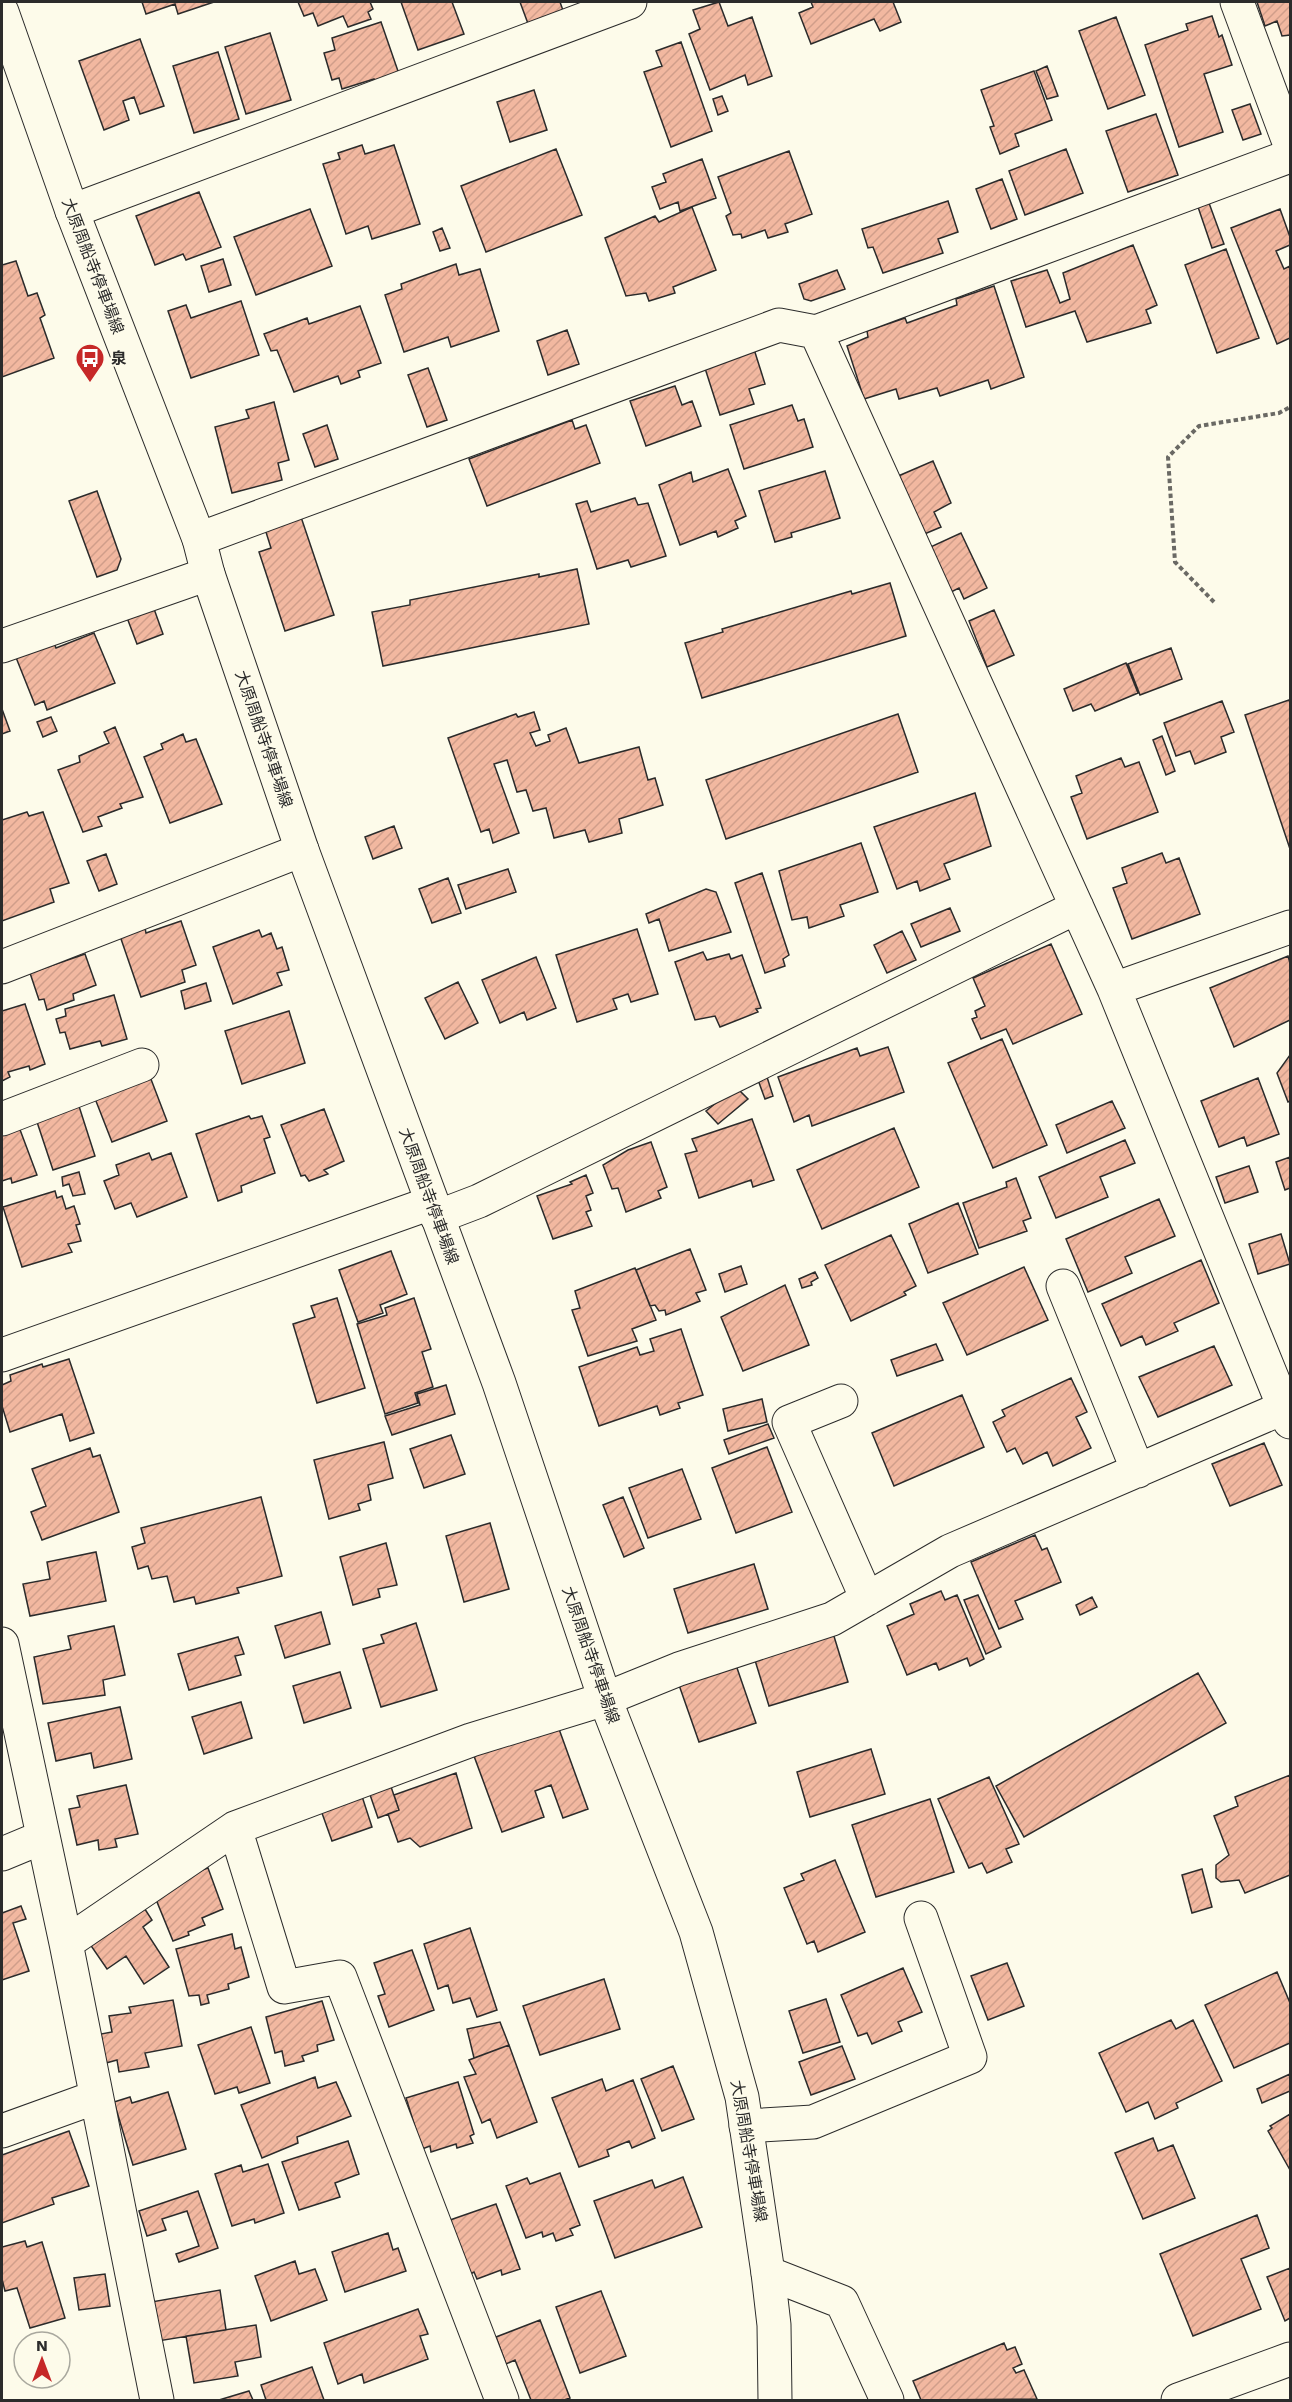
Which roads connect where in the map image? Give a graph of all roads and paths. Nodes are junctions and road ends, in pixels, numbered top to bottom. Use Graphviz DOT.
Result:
graph roads {
  1 [pos="630,2"];
  2 [pos="1237,2"];
  3 [pos="2,12"];
  4 [pos="1290,145"];
  5 [pos="1290,156"];
  6 [pos="72,211"];
  7 [pos="816,332"];
  8 [pos="1290,407"];
  9 [pos="199,539"];
  10 [pos="208,574"];
  11 [pos="1214,602"];
  12 [pos="2,646"];
  13 [pos="302,850"];
  14 [pos="1077,907"];
  15 [pos="1290,927"];
  16 [pos="2,968"];
  17 [pos="1114,989"];
  18 [pos="142,1065"];
  19 [pos="2,1119"];
  20 [pos="434,1210"];
  21 [pos="1063,1286"];
  22 [pos="2,1355"];
  23 [pos="841,1401"];
  24 [pos="1288,1414"];
  25 [pos="1138,1471"];
  26 [pos="867,1599"];
  27 [pos="2,1653"];
  28 [pos="604,1699"];
  29 [pos="235,1827"];
  30 [pos="43,1837"];
  31 [pos="2,1854"];
  32 [pos="921,1918"];
  33 [pos="66,1943"];
  34 [pos="96,2097"];
  35 [pos="747,2126"];
  36 [pos="2,2132"];
  37 [pos="768,2273"];
  38 [pos="1290,2359"];
  39 [pos="157,2400"];
  40 [pos="502,2400"];
  41 [pos="775,2400"];
  42 [pos="887,2400"];
  43 [pos="1178,2400"];
  1 -- 6 [label="street"];
  2 -- 4 [label="street"];
  3 -- 6 [label="street, 大原周船寺停車場線"];
  5 -- 7 [label="street"];
  6 -- 9 [label="street, 大原周船寺停車場線"];
  7 -- 9 [label="street"];
  7 -- 14 [label="street"];
  8 -- 11 [label="path"];
  9 -- 10 [label="street, 大原周船寺停車場線"];
  10 -- 12 [label="street"];
  10 -- 13 [label="street, 大原周船寺停車場線"];
  13 -- 16 [label="street"];
  13 -- 20 [label="street, 大原周船寺停車場線"];
  14 -- 17 [label="street"];
  14 -- 20 [label="street"];
  15 -- 17 [label="street"];
  17 -- 24 [label="street"];
  18 -- 19 [label="street"];
  20 -- 22 [label="street"];
  20 -- 28 [label="street, 大原周船寺停車場線"];
  21 -- 25 [label="street"];
  23 -- 26 [label="street"];
  24 -- 25 [label="street"];
  25 -- 26 [label="street"];
  26 -- 28 [label="street"];
  27 -- 30 [label="street"];
  28 -- 29 [label="street"];
  28 -- 35 [label="street, 大原周船寺停車場線"];
  29 -- 33 [label="street"];
  29 -- 40 [label="street"];
  30 -- 31 [label="street"];
  30 -- 33 [label="street"];
  32 -- 35 [label="street"];
  33 -- 34 [label="street"];
  34 -- 36 [label="street"];
  34 -- 39 [label="street"];
  35 -- 37 [label="street, 大原周船寺停車場線"];
  37 -- 41 [label="street, 大原周船寺停車場線"];
  37 -- 42 [label="street"];
  38 -- 43 [label="street"];
}
